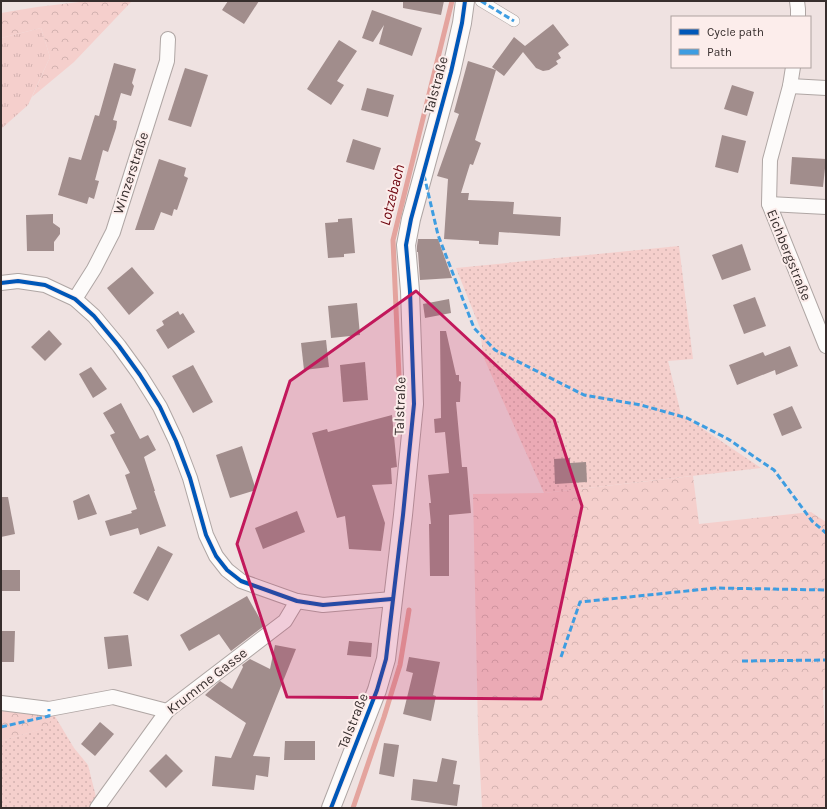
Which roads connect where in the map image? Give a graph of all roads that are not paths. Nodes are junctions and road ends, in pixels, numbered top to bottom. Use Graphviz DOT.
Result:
graph roads {
  1 [pos="465,1"];
  2 [pos="480,1"];
  3 [pos="796,1"];
  4 [pos="798,16"];
  5 [pos="514,21"];
  6 [pos="168,39"];
  7 [pos="793,68"];
  8 [pos="790,86"];
  9 [pos="826,88"];
  10 [pos="769,204"];
  11 [pos="826,207"];
  12 [pos="1,283"];
  13 [pos="75,299"];
  14 [pos="826,346"];
  15 [pos="392,599"];
  16 [pos="297,601"];
  17 [pos="1,703"];
  18 [pos="167,711"];
  19 [pos="97,808"];
  20 [pos="331,808"];
  1 -- 15 [label="street, Talstraße"];
  2 -- 5 [label="street"];
  3 -- 4 [label="street"];
  6 -- 13 [label="street, Winzerstraße"];
  7 -- 8 [label="street, Eichbergstraße"];
  8 -- 9 [label="street"];
  8 -- 10 [label="street, Eichbergstraße"];
  10 -- 11 [label="street"];
  10 -- 14 [label="street, Eichbergstraße"];
  12 -- 13 [label="street"];
  13 -- 16 [label="street"];
  15 -- 16 [label="street"];
  15 -- 20 [label="street, Talstraße"];
  16 -- 18 [label="street, Krumme Gasse"];
  17 -- 18 [label="street"];
  18 -- 19 [label="street, Krumme Gasse"];
}
